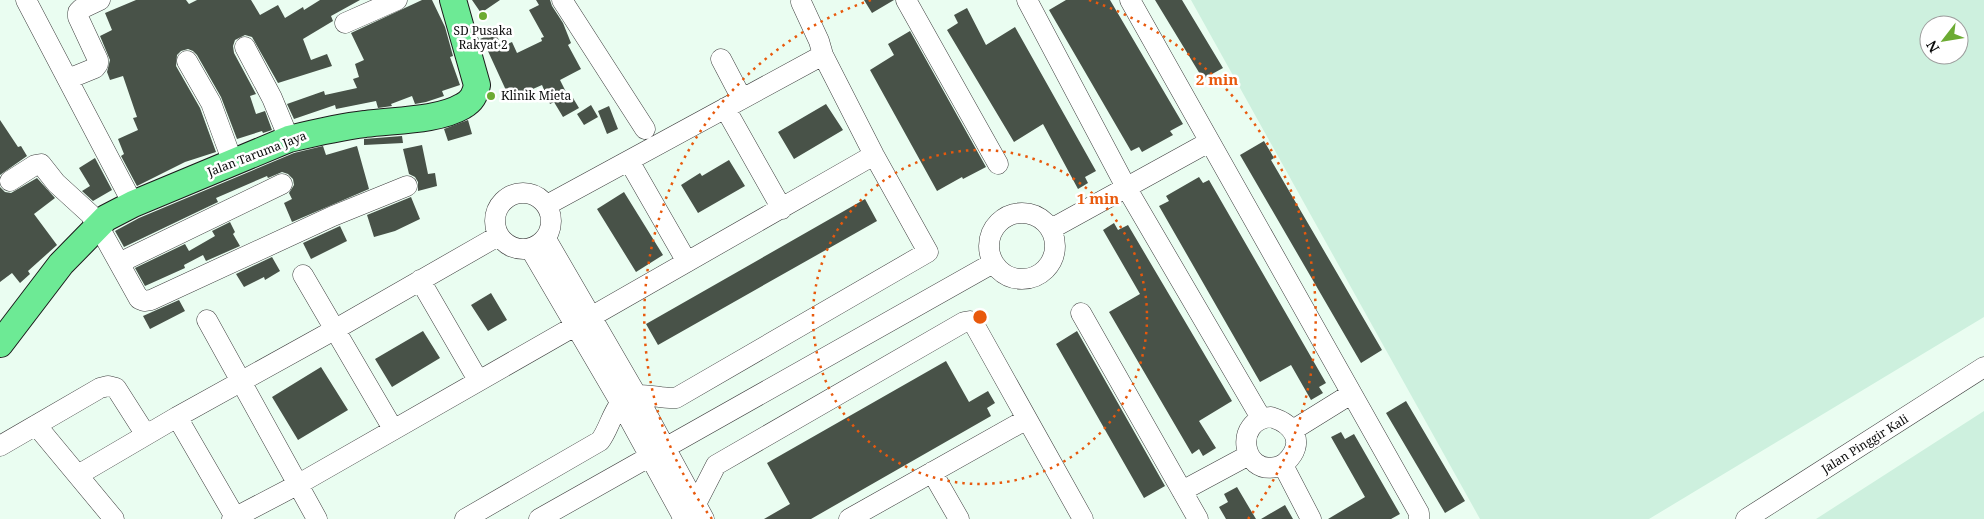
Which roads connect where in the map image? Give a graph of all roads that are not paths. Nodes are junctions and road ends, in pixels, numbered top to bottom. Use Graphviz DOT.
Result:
graph roads {
  1 [pos="26,0"];
  2 [pos="100,0"];
  3 [pos="397,0"];
  4 [pos="453,0"];
  5 [pos="562,0"];
  6 [pos="1027,0"];
  7 [pos="1130,0"];
  8 [pos="910,1"];
  9 [pos="801,2"];
  10 [pos="345,23"];
  11 [pos="245,47"];
  12 [pos="823,55"];
  13 [pos="721,59"];
  14 [pos="187,61"];
  15 [pos="68,79"];
  16 [pos="734,104"];
  17 [pos="645,129"];
  18 [pos="290,139"];
  19 [pos="1209,142"];
  20 [pos="874,155"];
  21 [pos="629,161"];
  22 [pos="233,162"];
  23 [pos="998,164"];
  24 [pos="10,181"];
  25 [pos="282,184"];
  26 [pos="407,186"];
  27 [pos="1126,187"];
  28 [pos="133,204"];
  29 [pos="547,205"];
  30 [pos="782,209"];
  31 [pos="97,225"];
  32 [pos="1051,229"];
  33 [pos="498,236"];
  34 [pos="539,244"];
  35 [pos="687,262"];
  36 [pos="119,263"];
  37 [pos="993,263"];
  38 [pos="303,274"];
  39 [pos="420,280"];
  40 [pos="1081,313"];
  41 [pos="207,320"];
  42 [pos="582,322"];
  43 [pos="334,330"];
  44 [pos="0,344"];
  45 [pos="1984,367"];
  46 [pos="478,380"];
  47 [pos="241,382"];
  48 [pos="1351,394"];
  49 [pos="628,398"];
  50 [pos="177,417"];
  51 [pos="1261,418"];
  52 [pos="1027,419"];
  53 [pos="36,426"];
  54 [pos="393,430"];
  55 [pos="1293,430"];
  56 [pos="146,436"];
  57 [pos="0,446"];
  58 [pos="656,452"];
  59 [pos="1249,455"];
  60 [pos="1283,465"];
  61 [pos="932,472"];
  62 [pos="78,475"];
  63 [pos="297,485"];
  64 [pos="1182,491"];
  65 [pos="691,514"];
  66 [pos="234,518"];
  67 [pos="114,519"];
  68 [pos="317,519"];
  69 [pos="464,519"];
  70 [pos="539,519"];
  71 [pos="849,519"];
  72 [pos="959,519"];
  73 [pos="1083,519"];
  74 [pos="1198,519"];
  75 [pos="1310,519"];
  76 [pos="1419,519"];
  77 [pos="1746,519"];
  1 -- 15 [label="street"];
  2 -- 15 [label="street"];
  3 -- 10 [label="street"];
  4 -- 18 [label="main road, Jalan Taruma Jaya"];
  5 -- 17 [label="street"];
  6 -- 27 [label="street"];
  7 -- 19 [label="street"];
  8 -- 23 [label="street"];
  9 -- 12 [label="street"];
  11 -- 18 [label="street"];
  12 -- 16 [label="street"];
  12 -- 20 [label="street"];
  13 -- 16 [label="street"];
  14 -- 22 [label="street"];
  15 -- 28 [label="street"];
  16 -- 21 [label="street"];
  16 -- 30 [label="street"];
  18 -- 22 [label="main road, Jalan Taruma Jaya"];
  19 -- 27 [label="street"];
  19 -- 48 [label="street"];
  20 -- 30 [label="street"];
  20 -- 49 [label="street"];
  21 -- 29 [label="street"];
  21 -- 35 [label="street"];
  22 -- 28 [label="main road, Jalan Taruma Jaya"];
  24 -- 31 [label="street"];
  25 -- 36 [label="street"];
  26 -- 36 [label="street"];
  27 -- 32 [label="street"];
  27 -- 51 [label="street"];
  28 -- 31 [label="main road, Jalan Taruma Jaya"];
  29 -- 33 [label="street"];
  29 -- 34 [label="street"];
  30 -- 35 [label="street"];
  31 -- 36 [label="street"];
  31 -- 44 [label="main road, Jalan Taruma Jaya"];
  32 -- 37 [label="street"];
  32 -- 37 [label="street"];
  33 -- 34 [label="street"];
  33 -- 39 [label="street"];
  34 -- 42 [label="street"];
  35 -- 42 [label="street"];
  37 -- 58 [label="street"];
  38 -- 43 [label="street"];
  39 -- 43 [label="street"];
  39 -- 46 [label="street"];
  40 -- 64 [label="street"];
  41 -- 47 [label="street"];
  42 -- 46 [label="street"];
  42 -- 49 [label="street"];
  43 -- 47 [label="street"];
  43 -- 54 [label="street"];
  45 -- 77 [label="street, Jalan Pinggir Kali"];
  46 -- 54 [label="street"];
  47 -- 50 [label="street"];
  47 -- 63 [label="street"];
  48 -- 55 [label="street"];
  48 -- 76 [label="street"];
  49 -- 58 [label="street"];
  49 -- 69 [label="street"];
  50 -- 56 [label="street"];
  50 -- 66 [label="street"];
  51 -- 55 [label="street"];
  51 -- 59 [label="street"];
  52 -- 61 [label="street"];
  52 -- 65 [label="street"];
  52 -- 73 [label="street"];
  53 -- 56 [label="street"];
  53 -- 57 [label="street"];
  53 -- 62 [label="street"];
  54 -- 63 [label="street"];
  55 -- 60 [label="street"];
  56 -- 62 [label="street"];
  58 -- 65 [label="street"];
  58 -- 70 [label="street"];
  59 -- 60 [label="street"];
  59 -- 64 [label="street"];
  60 -- 75 [label="street"];
  61 -- 71 [label="street"];
  61 -- 72 [label="street"];
  62 -- 67 [label="street"];
  63 -- 66 [label="street"];
  63 -- 68 [label="street"];
  64 -- 74 [label="street"];
}
